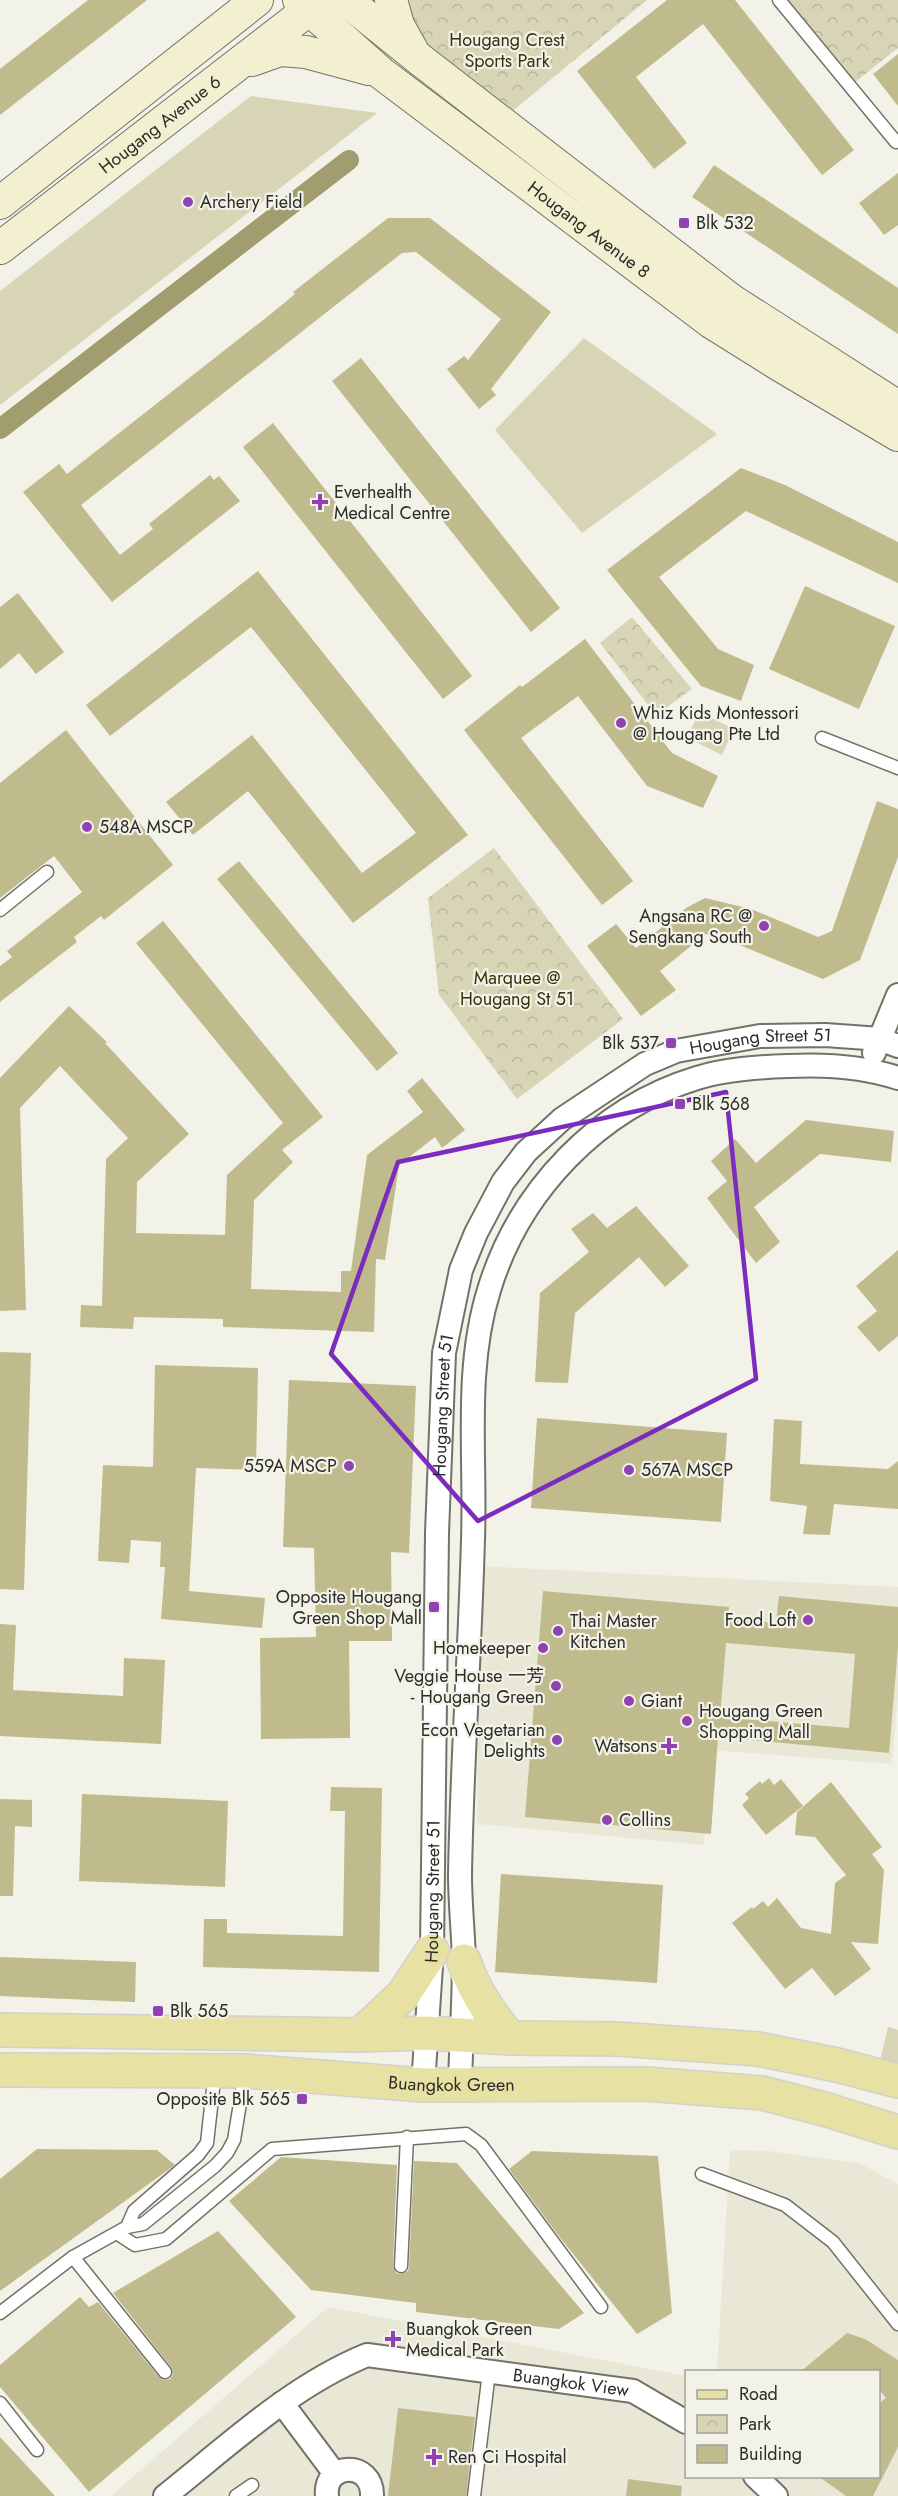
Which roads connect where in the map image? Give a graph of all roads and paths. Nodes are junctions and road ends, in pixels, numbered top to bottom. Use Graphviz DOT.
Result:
graph roads {
  1 [pos="220,0"];
  2 [pos="256,0"];
  3 [pos="346,0"];
  4 [pos="391,0"];
  5 [pos="779,0"];
  6 [pos="309,3"];
  7 [pos="189,54"];
  8 [pos="418,58"];
  9 [pos="381,73"];
  10 [pos="218,81"];
  11 [pos="896,142"];
  12 [pos="0,203"];
  13 [pos="0,248"];
  14 [pos="898,407"];
  15 [pos="898,435"];
  16 [pos="822,738"];
  17 [pos="898,768"];
  18 [pos="47,872"];
  19 [pos="0,910"];
  20 [pos="898,995"];
  21 [pos="889,1042"];
  22 [pos="868,1069"];
  23 [pos="898,1077"];
  24 [pos="432,1951"];
  25 [pos="464,1961"];
  26 [pos="0,2030"];
  27 [pos="426,2033"];
  28 [pos="360,2035"];
  29 [pos="461,2036"];
  30 [pos="510,2038"];
  31 [pos="0,2070"];
  32 [pos="230,2071"];
  33 [pos="898,2081"];
  34 [pos="460,2084"];
  35 [pos="423,2085"];
  36 [pos="898,2132"];
  37 [pos="407,2137"];
  38 [pos="702,2174"];
  39 [pos="123,2230"];
  40 [pos="73,2257"];
  41 [pos="401,2266"];
  42 [pos="601,2307"];
  43 [pos="0,2313"];
  44 [pos="898,2324"];
  45 [pos="165,2372"];
  46 [pos="489,2372"];
  47 [pos="0,2403"];
  48 [pos="282,2403"];
  49 [pos="685,2421"];
  50 [pos="37,2450"];
  51 [pos="335,2474"];
  52 [pos="757,2478"];
  53 [pos="252,2485"];
  54 [pos="177,2491"];
  55 [pos="478,2493"];
  56 [pos="236,2496"];
  57 [pos="327,2496"];
  58 [pos="372,2496"];
  59 [pos="776,2496"];
  1 -- 7 [label="main road"];
  2 -- 7 [label="main road, Hougang Avenue 6"];
  3 -- 8 [label="main road, Hougang Avenue 8"];
  4 -- 8 [label="main road"];
  5 -- 11 [label="lane"];
  6 -- 9 [label="main road, Hougang Avenue 8"];
  6 -- 10 [label="main road, Hougang Avenue 6"];
  7 -- 12 [label="main road, Hougang Avenue 6"];
  8 -- 14 [label="main road, Hougang Avenue 8"];
  9 -- 10 [label="main road"];
  9 -- 15 [label="main road, Hougang Avenue 8"];
  10 -- 13 [label="main road, Hougang Avenue 6"];
  16 -- 17 [label="lane"];
  18 -- 19 [label="lane"];
  20 -- 21 [label="street"];
  21 -- 22 [label="street"];
  21 -- 24 [label="street, Hougang Street 51"];
  22 -- 23 [label="street, Hougang Street 51"];
  22 -- 25 [label="street, Hougang Street 51"];
  24 -- 27 [label="street, Hougang Street 51"];
  24 -- 28 [label="main road"];
  25 -- 29 [label="street, Hougang Street 51"];
  25 -- 30 [label="main road"];
  26 -- 28 [label="main road"];
  27 -- 28 [label="main road"];
  27 -- 29 [label="main road"];
  27 -- 35 [label="street, Hougang Street 51"];
  29 -- 30 [label="main road"];
  29 -- 34 [label="street, Hougang Street 51"];
  30 -- 33 [label="main road"];
  31 -- 32 [label="main road, Buangkok Green"];
  32 -- 35 [label="main road, Buangkok Green"];
  32 -- 39 [label="lane"];
  32 -- 39 [label="lane"];
  34 -- 35 [label="main road, Buangkok Green"];
  34 -- 36 [label="main road, Buangkok Green"];
  37 -- 39 [label="lane"];
  37 -- 41 [label="lane"];
  37 -- 42 [label="lane"];
  38 -- 44 [label="lane"];
  39 -- 40 [label="lane"];
  40 -- 43 [label="lane"];
  40 -- 45 [label="lane"];
  46 -- 48 [label="street, Buangkok View"];
  46 -- 49 [label="street, Buangkok View"];
  46 -- 55 [label="lane"];
  47 -- 50 [label="lane"];
  48 -- 51 [label="street"];
  48 -- 54 [label="street, Buangkok View"];
  51 -- 57 [label="street"];
  51 -- 58 [label="street"];
  52 -- 59 [label="street"];
  53 -- 56 [label="lane"];
}
